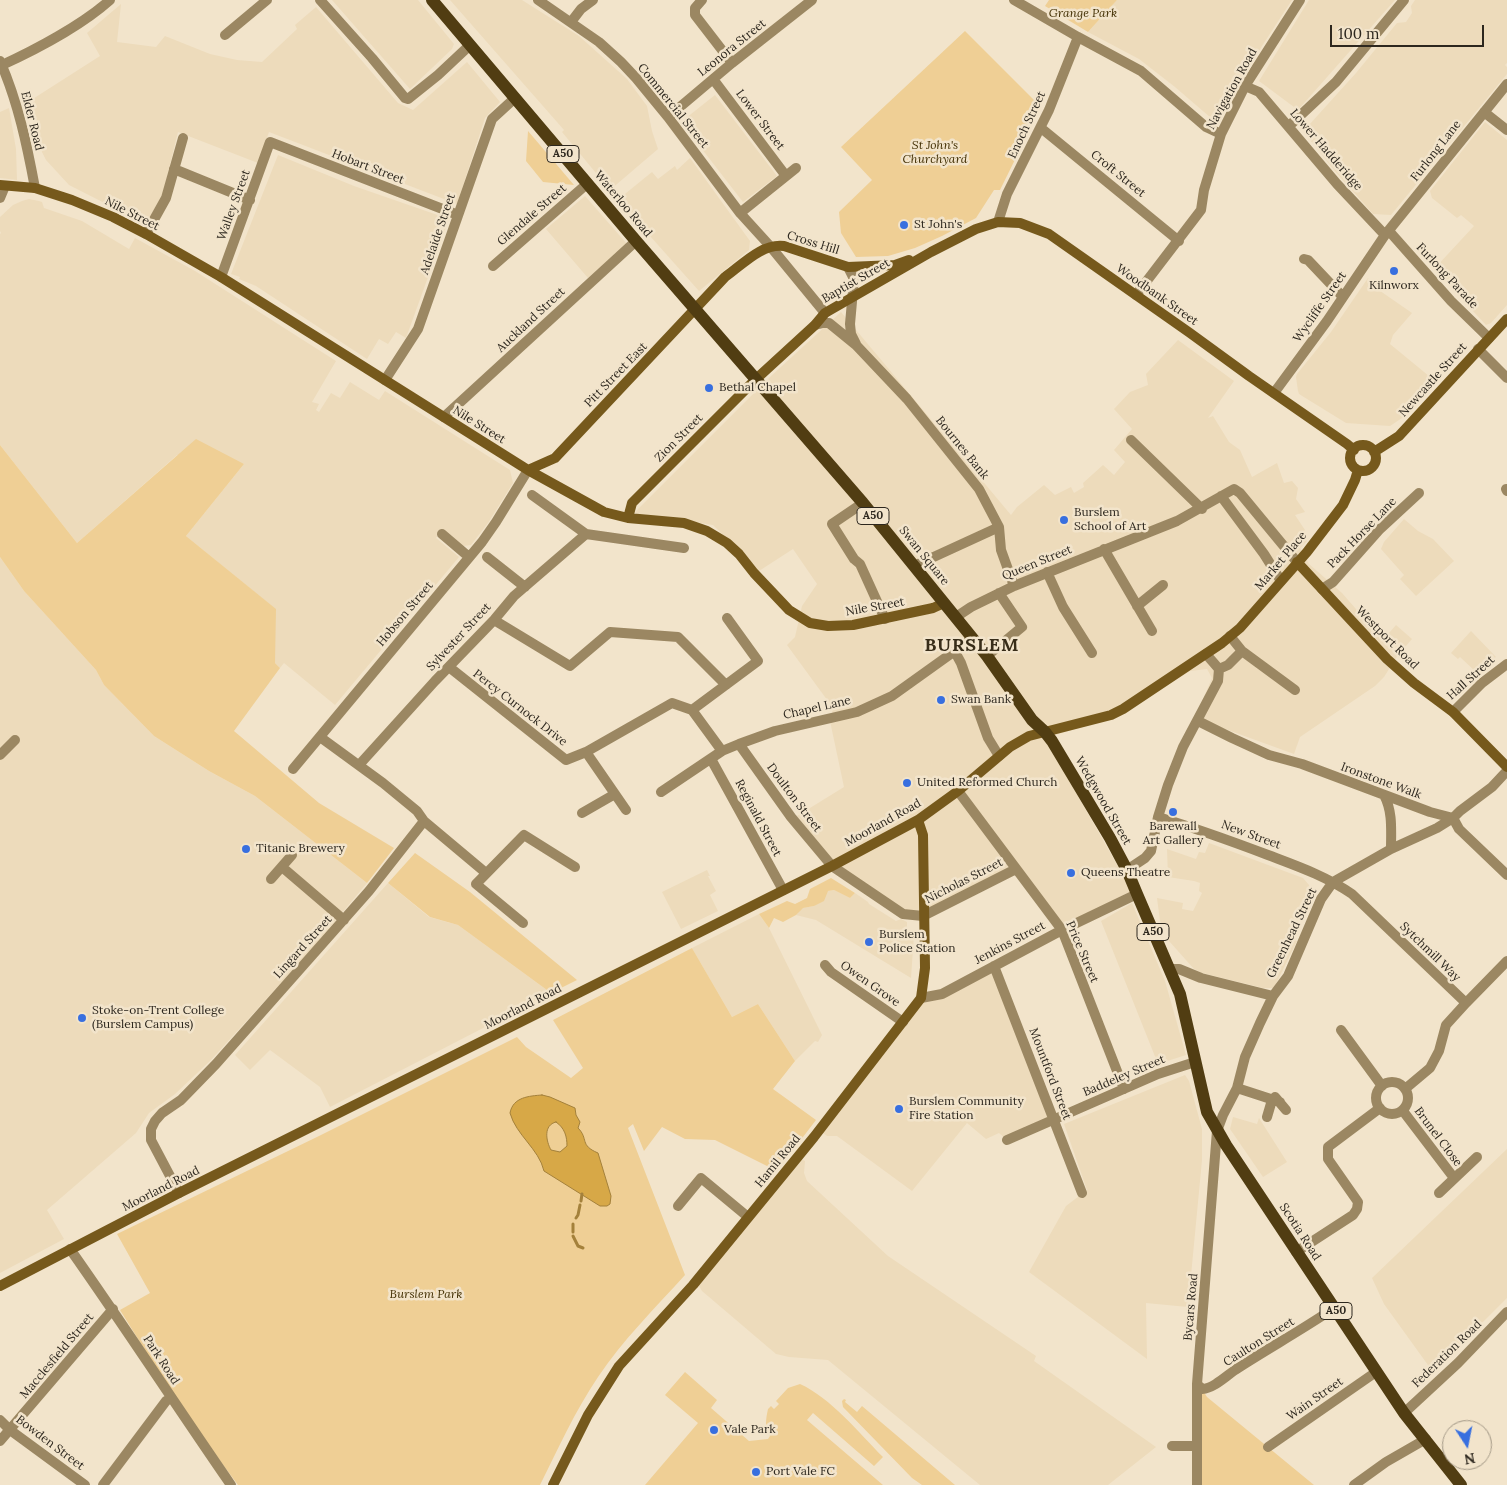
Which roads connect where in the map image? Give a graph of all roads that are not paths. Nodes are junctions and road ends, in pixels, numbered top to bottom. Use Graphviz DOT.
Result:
graph roads {
  1 [pos="110,0"];
  2 [pos="267,0"];
  3 [pos="432,0"];
  4 [pos="593,0"];
  5 [pos="702,0"];
  6 [pos="1014,0"];
  7 [pos="1300,0"];
  8 [pos="1404,0"];
  9 [pos="808,1"];
  10 [pos="322,3"];
  11 [pos="547,6"];
  12 [pos="571,22"];
  13 [pos="225,35"];
  14 [pos="1078,37"];
  15 [pos="470,45"];
  16 [pos="732,63"];
  17 [pos="1,64"];
  18 [pos="713,79"];
  19 [pos="1507,84"];
  20 [pos="1246,86"];
  21 [pos="515,98"];
  22 [pos="1484,112"];
  23 [pos="668,117"];
  24 [pos="1289,126"];
  25 [pos="1041,128"];
  26 [pos="1507,130"];
  27 [pos="1220,134"];
  28 [pos="183,138"];
  29 [pos="270,142"];
  30 [pos="796,168"];
  31 [pos="174,170"];
  32 [pos="786,176"];
  33 [pos="588,183"];
  34 [pos="3,185"];
  35 [pos="35,188"];
  36 [pos="0,198"];
  37 [pos="250,200"];
  38 [pos="740,213"];
  39 [pos="458,214"];
  40 [pos="998,222"];
  41 [pos="1387,233"];
  42 [pos="146,234"];
  43 [pos="636,241"];
  44 [pos="1179,241"];
  45 [pos="770,246"];
  46 [pos="931,252"];
  47 [pos="1304,259"];
  48 [pos="493,266"];
  49 [pos="848,267"];
  50 [pos="221,277"];
  51 [pos="1136,295"];
  52 [pos="852,297"];
  53 [pos="1342,297"];
  54 [pos="694,308"];
  55 [pos="825,314"];
  56 [pos="1507,319"];
  57 [pos="815,325"];
  58 [pos="1489,338"];
  59 [pos="856,345"];
  60 [pos="1478,349"];
  61 [pos="1507,378"];
  62 [pos="385,380"];
  63 [pos="755,380"];
  64 [pos="1274,393"];
  65 [pos="444,418"];
  66 [pos="1354,450"];
  67 [pos="1128,452"];
  68 [pos="1374,452"];
  69 [pos="555,458"];
  70 [pos="528,470"];
  71 [pos="1358,470"];
  72 [pos="551,483"];
  73 [pos="1419,493"];
  74 [pos="532,495"];
  75 [pos="1221,496"];
  76 [pos="863,503"];
  77 [pos="1202,509"];
  78 [pos="628,518"];
  79 [pos="999,527"];
  80 [pos="442,534"];
  81 [pos="586,534"];
  82 [pos="684,548"];
  83 [pos="1104,550"];
  84 [pos="469,557"];
  85 [pos="487,557"];
  86 [pos="1297,562"];
  87 [pos="914,566"];
  88 [pos="1047,572"];
  89 [pos="1281,581"];
  90 [pos="1163,585"];
  91 [pos="1014,586"];
  92 [pos="525,587"];
  93 [pos="1322,589"];
  94 [pos="999,593"];
  95 [pos="944,604"];
  96 [pos="1137,606"];
  97 [pos="956,617"];
  98 [pos="727,618"];
  99 [pos="885,619"];
  100 [pos="494,620"];
  101 [pos="1152,631"];
  102 [pos="1230,636"];
  103 [pos="973,638"];
  104 [pos="1242,651"];
  105 [pos="955,652"];
  106 [pos="1092,653"];
  107 [pos="1206,654"];
  108 [pos="987,656"];
  109 [pos="1507,664"];
  110 [pos="449,667"];
  111 [pos="1219,669"];
  112 [pos="726,685"];
  113 [pos="1295,690"];
  114 [pos="692,710"];
  115 [pos="1453,712"];
  116 [pos="1198,721"];
  117 [pos="1045,732"];
  118 [pos="320,737"];
  119 [pos="16,740"];
  120 [pos="739,744"];
  121 [pos="722,751"];
  122 [pos="586,752"];
  123 [pos="0,755"];
  124 [pos="999,756"];
  125 [pos="712,758"];
  126 [pos="359,764"];
  127 [pos="293,769"];
  128 [pos="1507,769"];
  129 [pos="958,791"];
  130 [pos="661,792"];
  131 [pos="615,794"];
  132 [pos="1384,795"];
  133 [pos="626,810"];
  134 [pos="582,813"];
  135 [pos="1158,817"];
  136 [pos="1453,818"];
  137 [pos="918,820"];
  138 [pos="424,821"];
  139 [pos="1391,849"];
  140 [pos="292,855"];
  141 [pos="832,866"];
  142 [pos="282,867"];
  143 [pos="575,868"];
  144 [pos="1016,869"];
  145 [pos="1127,870"];
  146 [pos="486,873"];
  147 [pos="1507,875"];
  148 [pos="271,879"];
  149 [pos="1333,882"];
  150 [pos="783,890"];
  151 [pos="1137,894"];
  152 [pos="924,916"];
  153 [pos="344,920"];
  154 [pos="523,923"];
  155 [pos="1062,930"];
  156 [pos="1507,961"];
  157 [pos="826,965"];
  158 [pos="994,966"];
  159 [pos="1170,969"];
  160 [pos="1273,996"];
  161 [pos="921,998"];
  162 [pos="1466,1003"];
  163 [pos="903,1022"];
  164 [pos="1341,1030"];
  165 [pos="1195,1062"];
  166 [pos="1382,1086"];
  167 [pos="1237,1088"];
  168 [pos="1124,1089"];
  169 [pos="1405,1089"];
  170 [pos="1380,1108"];
  171 [pos="1403,1111"];
  172 [pos="1267,1117"];
  173 [pos="1054,1119"];
  174 [pos="1217,1131"];
  175 [pos="1007,1140"];
  176 [pos="1477,1157"];
  177 [pos="1454,1178"];
  178 [pos="179,1193"];
  179 [pos="1082,1193"];
  180 [pos="1439,1193"];
  181 [pos="678,1206"];
  182 [pos="748,1218"];
  183 [pos="70,1250"];
  184 [pos="1296,1252"];
  185 [pos="0,1286"];
  186 [pos="1334,1308"];
  187 [pos="113,1309"];
  188 [pos="1507,1312"];
  189 [pos="1376,1372"];
  190 [pos="1197,1384"];
  191 [pos="171,1398"];
  192 [pos="1404,1413"];
  193 [pos="0,1420"];
  194 [pos="10,1430"];
  195 [pos="1426,1439"];
  196 [pos="0,1441"];
  197 [pos="1197,1443"];
  198 [pos="1172,1446"];
  199 [pos="1268,1447"];
  200 [pos="85,1485"];
  201 [pos="103,1485"];
  202 [pos="230,1485"];
  203 [pos="553,1485"];
  204 [pos="1197,1485"];
  205 [pos="1354,1485"];
  206 [pos="1461,1485"];
  1 -- 17 [label="street"];
  2 -- 13 [label="street"];
  3 -- 15 [label="main road, Waterloo Road / A50"];
  4 -- 12 [label="street"];
  5 -- 16 [label="street"];
  6 -- 14 [label="street"];
  7 -- 20 [label="street, Navigation Road"];
  8 -- 24 [label="street"];
  9 -- 16 [label="street, Leonora Street"];
  10 -- 15 [label="street"];
  11 -- 12 [label="street, Commercial Street"];
  12 -- 23 [label="street, Commercial Street"];
  14 -- 25 [label="street, Enoch Street"];
  14 -- 27 [label="street"];
  15 -- 21 [label="main road, Waterloo Road / A50"];
  16 -- 18 [label="street, Leonora Street"];
  17 -- 35 [label="street, Elder Road"];
  18 -- 23 [label="street, Leonora Street"];
  18 -- 32 [label="street, Lower Street"];
  19 -- 22 [label="street, Furlong Lane"];
  20 -- 24 [label="street, Lower Hadderidge"];
  20 -- 27 [label="street, Navigation Road"];
  21 -- 33 [label="main road, Waterloo Road / A50"];
  21 -- 39 [label="street, Adelaide Street"];
  22 -- 26 [label="street"];
  22 -- 41 [label="street, Furlong Lane"];
  23 -- 38 [label="street, Commercial Street"];
  24 -- 41 [label="street, Lower Hadderidge"];
  25 -- 40 [label="street, Enoch Street"];
  25 -- 44 [label="street, Croft Street"];
  27 -- 44 [label="street, Navigation Road"];
  28 -- 31 [label="street"];
  29 -- 37 [label="street, Walley Street"];
  29 -- 39 [label="street, Hobart Street"];
  30 -- 32 [label="street"];
  31 -- 37 [label="street"];
  31 -- 42 [label="street"];
  32 -- 38 [label="street"];
  33 -- 43 [label="main road, Waterloo Road / A50"];
  33 -- 48 [label="street, Glendale Street"];
  34 -- 35 [label="main road, Nile Street"];
  34 -- 36 [label="street"];
  35 -- 42 [label="main road, Nile Street"];
  37 -- 50 [label="street, Walley Street"];
  38 -- 45 [label="street, Commercial Street"];
  39 -- 62 [label="street, Adelaide Street"];
  40 -- 46 [label="main road, Woodbank Street"];
  40 -- 51 [label="main road, Woodbank Street"];
  41 -- 53 [label="street, Wycliffe Street"];
  41 -- 58 [label="street, Furlong Parade"];
  42 -- 50 [label="main road, Nile Street"];
  43 -- 54 [label="main road, Waterloo Road / A50"];
  43 -- 65 [label="street, Auckland Street"];
  44 -- 51 [label="street, Navigation Road"];
  45 -- 49 [label="main road, Cross Hill"];
  45 -- 54 [label="main road, Pitt Street East"];
  45 -- 55 [label="street, Commercial Street"];
  46 -- 49 [label="main road, Cross Hill"];
  46 -- 52 [label="main road, Baptist Street"];
  47 -- 53 [label="street"];
  49 -- 52 [label="street, Cross Hill"];
  50 -- 62 [label="main road, Nile Street"];
  51 -- 64 [label="main road, Woodbank Street"];
  52 -- 55 [label="main road, Baptist Street"];
  52 -- 59 [label="street, Bournes Bank"];
  53 -- 64 [label="street, Wycliffe Street"];
  54 -- 63 [label="main road, Waterloo Road / A50"];
  54 -- 69 [label="main road, Pitt Street East"];
  55 -- 57 [label="main road, Baptist Street"];
  56 -- 58 [label="main road, Newcastle Street"];
  57 -- 59 [label="street, Bournes Bank"];
  57 -- 63 [label="main road, Baptist Street"];
  58 -- 60 [label="main road, Newcastle Street"];
  59 -- 79 [label="street, Bournes Bank"];
  60 -- 61 [label="street"];
  60 -- 68 [label="main road, Newcastle Street"];
  62 -- 65 [label="main road, Nile Street"];
  63 -- 76 [label="main road, Swan Square / A50"];
  63 -- 78 [label="main road, Zion Street"];
  64 -- 66 [label="main road, Woodbank Street"];
  65 -- 70 [label="main road, Nile Street"];
  66 -- 68 [label="main road"];
  66 -- 71 [label="main road"];
  67 -- 77 [label="street"];
  68 -- 71 [label="main road"];
  69 -- 70 [label="main road, Pitt Street East"];
  69 -- 72 [label="main road"];
  70 -- 72 [label="main road, Nile Street"];
  70 -- 84 [label="street, Hobson Street"];
  71 -- 86 [label="main road, Market Place"];
  72 -- 78 [label="main road, Nile Street"];
  73 -- 93 [label="street, Pack Horse Lane"];
  74 -- 81 [label="street"];
  75 -- 77 [label="street, Queen Street"];
  75 -- 86 [label="street"];
  75 -- 89 [label="street"];
  76 -- 87 [label="main road, Swan Square / A50"];
  76 -- 99 [label="street"];
  77 -- 83 [label="street, Queen Street"];
  78 -- 99 [label="main road, Nile Street"];
  79 -- 87 [label="street"];
  79 -- 91 [label="street, Bournes Bank"];
  80 -- 84 [label="street"];
  81 -- 82 [label="street"];
  81 -- 92 [label="street, Sylvester Street"];
  83 -- 88 [label="street, Queen Street"];
  83 -- 96 [label="street"];
  84 -- 118 [label="street, Hobson Street"];
  85 -- 92 [label="street"];
  86 -- 89 [label="main road, Market Place"];
  86 -- 93 [label="main road, Westport Road"];
  87 -- 95 [label="main road, Swan Square / A50"];
  88 -- 91 [label="street, Queen Street"];
  88 -- 106 [label="street"];
  89 -- 102 [label="main road, Market Place"];
  90 -- 96 [label="street"];
  91 -- 94 [label="street, Queen Street"];
  92 -- 100 [label="street, Sylvester Street"];
  93 -- 115 [label="main road, Westport Road"];
  94 -- 97 [label="street, Queen Street"];
  94 -- 108 [label="street, Queen Street"];
  95 -- 97 [label="main road, Swan Square / A50"];
  95 -- 99 [label="main road, Nile Street"];
  96 -- 101 [label="street"];
  97 -- 103 [label="main road, Swan Square / A50"];
  98 -- 112 [label="street"];
  100 -- 110 [label="street, Sylvester Street"];
  100 -- 112 [label="street"];
  102 -- 104 [label="street"];
  102 -- 107 [label="main road, Market Place"];
  103 -- 105 [label="street, Chapel Lane"];
  103 -- 108 [label="main road, Swan Square / A50"];
  104 -- 111 [label="street"];
  104 -- 113 [label="street"];
  105 -- 120 [label="street, Chapel Lane"];
  105 -- 124 [label="street"];
  107 -- 111 [label="street"];
  107 -- 117 [label="main road, Market Place"];
  108 -- 117 [label="main road, Swan Square / A50"];
  109 -- 115 [label="street, Hall Street"];
  110 -- 122 [label="street, Percy Curnock Drive"];
  110 -- 126 [label="street, Sylvester Street"];
  111 -- 116 [label="street"];
  112 -- 114 [label="street"];
  114 -- 121 [label="street"];
  114 -- 122 [label="street, Percy Curnock Drive"];
  115 -- 128 [label="main road, Westport Road"];
  116 -- 132 [label="street, Ironstone Walk"];
  116 -- 135 [label="street"];
  117 -- 124 [label="main road, Moorland Road"];
  117 -- 145 [label="main road, Wedgwood Street / A50"];
  118 -- 126 [label="street"];
  118 -- 127 [label="street, Hobson Street"];
  119 -- 123 [label="street"];
  120 -- 121 [label="street, Chapel Lane"];
  120 -- 141 [label="street, Doulton Street"];
  121 -- 125 [label="street, Chapel Lane"];
  122 -- 131 [label="street"];
  124 -- 129 [label="main road, Moorland Road"];
  125 -- 130 [label="street, Chapel Lane"];
  125 -- 150 [label="street, Reginald Street"];
  126 -- 138 [label="street"];
  128 -- 136 [label="street, Greenhead Street"];
  129 -- 137 [label="main road, Moorland Road"];
  129 -- 144 [label="street, Price Street"];
  131 -- 133 [label="street"];
  131 -- 134 [label="street"];
  132 -- 136 [label="street, Ironstone Walk"];
  132 -- 139 [label="street"];
  135 -- 145 [label="street"];
  135 -- 149 [label="street, New Street"];
  136 -- 139 [label="street, Greenhead Street"];
  136 -- 147 [label="street"];
  137 -- 141 [label="main road, Moorland Road"];
  137 -- 152 [label="main road, Hamil Road"];
  138 -- 146 [label="street"];
  138 -- 153 [label="street, Lingard Street"];
  139 -- 149 [label="street, Greenhead Street"];
  140 -- 142 [label="street"];
  141 -- 150 [label="main road, Moorland Road"];
  141 -- 152 [label="street, Doulton Street"];
  142 -- 148 [label="street"];
  142 -- 153 [label="street"];
  143 -- 146 [label="street"];
  144 -- 152 [label="street, Nicholas Street"];
  144 -- 155 [label="street, Price Street"];
  145 -- 151 [label="main road, Wedgwood Street / A50"];
  146 -- 154 [label="street"];
  149 -- 160 [label="street, Greenhead Street"];
  149 -- 162 [label="street, Sytchmill Way"];
  150 -- 178 [label="main road, Moorland Road"];
  151 -- 155 [label="street, Jenkins Street"];
  151 -- 159 [label="main road, Wedgwood Street / A50"];
  152 -- 161 [label="main road, Hamil Road"];
  153 -- 178 [label="street, Lingard Street"];
  155 -- 158 [label="street, Jenkins Street"];
  155 -- 168 [label="street, Price Street"];
  156 -- 162 [label="street"];
  157 -- 163 [label="street, Owen Grove"];
  158 -- 161 [label="street, Jenkins Street"];
  158 -- 173 [label="street, Mountford Street"];
  159 -- 160 [label="street"];
  159 -- 165 [label="main road, Scotia Road / A50"];
  160 -- 167 [label="street, Greenhead Street"];
  161 -- 163 [label="main road, Hamil Road"];
  162 -- 169 [label="street"];
  163 -- 182 [label="main road, Hamil Road"];
  164 -- 166 [label="street"];
  165 -- 168 [label="street, Baddeley Street"];
  165 -- 174 [label="main road, Scotia Road / A50"];
  166 -- 169 [label="street"];
  166 -- 170 [label="street"];
  167 -- 172 [label="street"];
  167 -- 174 [label="street, Greenhead Street"];
  168 -- 173 [label="street, Baddeley Street"];
  169 -- 171 [label="street"];
  170 -- 171 [label="street"];
  170 -- 184 [label="street"];
  171 -- 177 [label="street, Brunel Close"];
  173 -- 175 [label="street, Baddeley Street"];
  173 -- 179 [label="street, Mountford Street"];
  174 -- 184 [label="main road, Scotia Road / A50"];
  174 -- 190 [label="street, Bycars Road"];
  176 -- 177 [label="street, Brunel Close"];
  177 -- 180 [label="street, Brunel Close"];
  178 -- 183 [label="main road, Moorland Road"];
  181 -- 182 [label="street"];
  182 -- 203 [label="main road, Hamil Road"];
  183 -- 185 [label="main road, Moorland Road"];
  183 -- 187 [label="street, Park Road"];
  184 -- 186 [label="main road, Scotia Road / A50"];
  186 -- 189 [label="main road, Scotia Road / A50"];
  186 -- 190 [label="street, Caulton Street"];
  187 -- 191 [label="street, Park Road"];
  187 -- 194 [label="street, Macclesfield Street"];
  188 -- 192 [label="street, Federation Road"];
  189 -- 192 [label="main road, Scotia Road / A50"];
  189 -- 199 [label="street, Wain Street"];
  190 -- 197 [label="street, Bycars Road"];
  191 -- 201 [label="street"];
  191 -- 202 [label="street, Park Road"];
  192 -- 195 [label="main road, Scotia Road / A50"];
  193 -- 194 [label="street, Bowden Street"];
  194 -- 196 [label="street, Macclesfield Street"];
  194 -- 200 [label="street, Bowden Street"];
  195 -- 205 [label="street"];
  195 -- 206 [label="main road, Scotia Road / A50"];
  197 -- 198 [label="street"];
  197 -- 204 [label="street, Bycars Road"];
}
